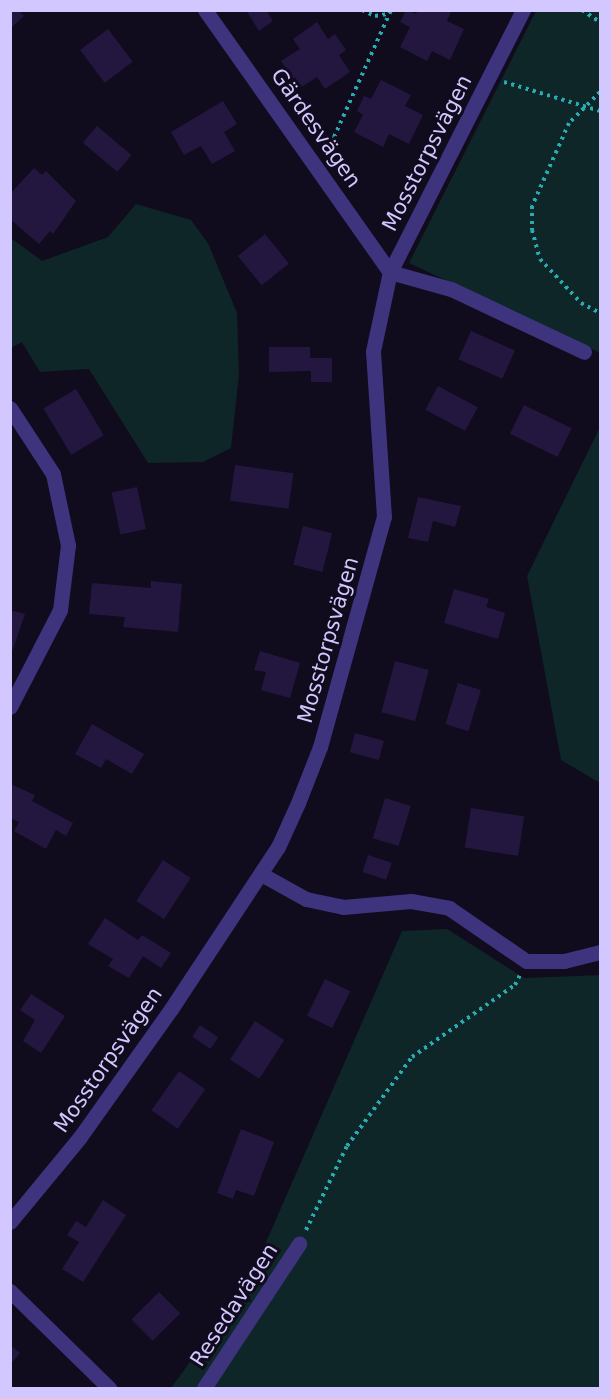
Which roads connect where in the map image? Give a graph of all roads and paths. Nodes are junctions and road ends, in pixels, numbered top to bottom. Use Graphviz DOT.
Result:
graph roads {
  1 [pos="205,10"];
  2 [pos="362,10"];
  3 [pos="523,10"];
  4 [pos="582,10"];
  5 [pos="389,12"];
  6 [pos="600,22"];
  7 [pos="489,76"];
  8 [pos="600,92"];
  9 [pos="582,108"];
  10 [pos="600,111"];
  11 [pos="314,162"];
  12 [pos="390,272"];
  13 [pos="600,313"];
  14 [pos="584,352"];
  15 [pos="10,408"];
  16 [pos="10,707"];
  17 [pos="261,874"];
  18 [pos="600,952"];
  19 [pos="526,961"];
  20 [pos="10,1222"];
  21 [pos="299,1244"];
  22 [pos="10,1291"];
  23 [pos="109,1389"];
  24 [pos="204,1389"];
  1 -- 11 [label="street, Gärdesvägen"];
  2 -- 5 [label="path"];
  3 -- 7 [label="street, Mosstorpsvägen"];
  4 -- 6 [label="path"];
  5 -- 11 [label="path"];
  7 -- 9 [label="path"];
  7 -- 12 [label="street, Mosstorpsvägen"];
  8 -- 9 [label="path"];
  9 -- 10 [label="path"];
  9 -- 13 [label="path"];
  11 -- 12 [label="street, Gärdesvägen"];
  12 -- 14 [label="street"];
  12 -- 17 [label="street, Mosstorpsvägen"];
  15 -- 16 [label="street"];
  17 -- 19 [label="street"];
  17 -- 20 [label="street, Mosstorpsvägen"];
  18 -- 19 [label="street"];
  19 -- 21 [label="path"];
  21 -- 24 [label="street, Resedavägen"];
  22 -- 23 [label="street"];
}
